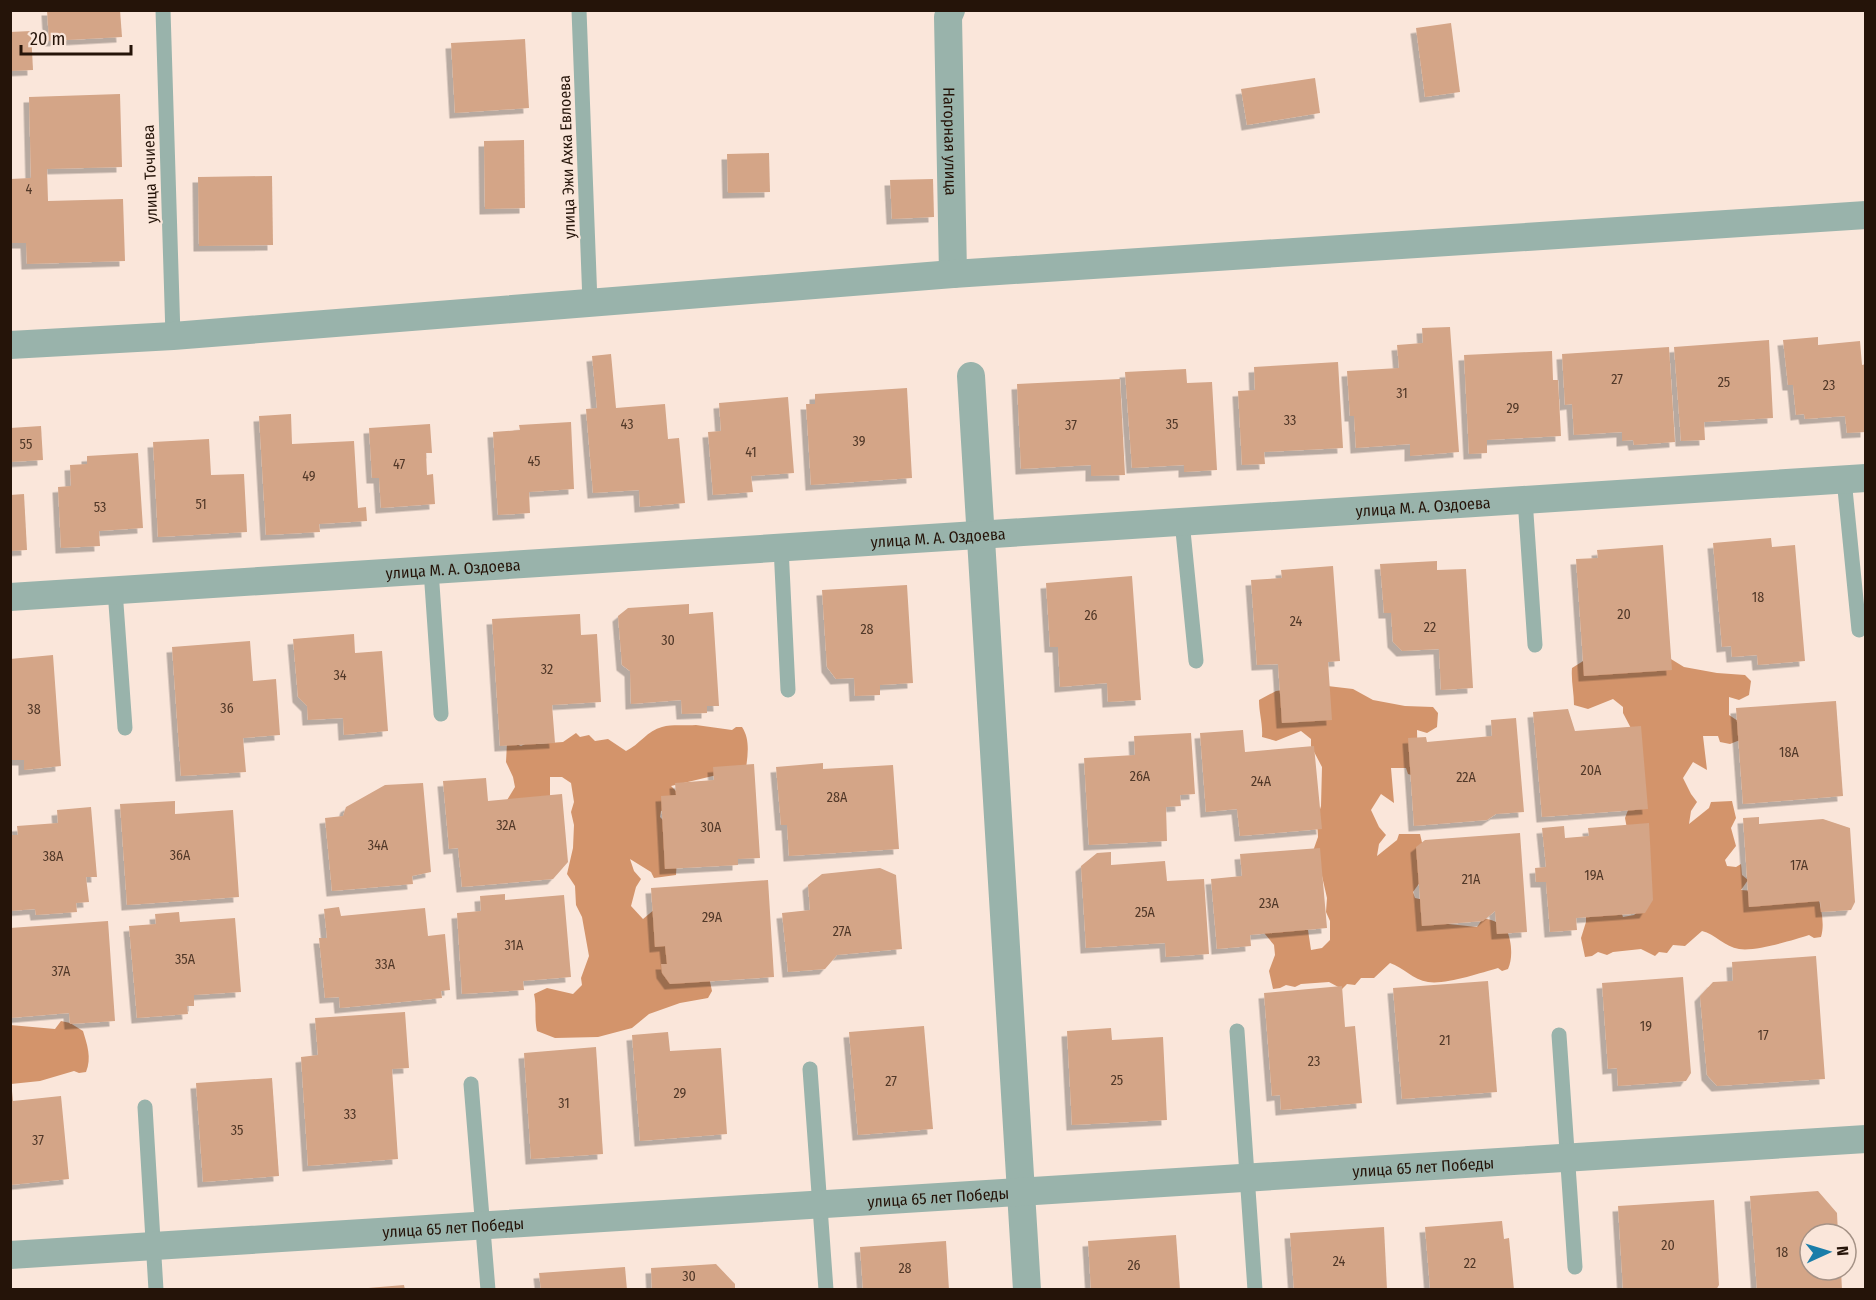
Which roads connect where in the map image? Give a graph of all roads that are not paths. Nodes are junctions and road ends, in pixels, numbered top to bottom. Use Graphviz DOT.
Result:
graph roads {
  1 [pos="163,10"];
  2 [pos="579,10"];
  3 [pos="951,10"];
  4 [pos="1866,215"];
  5 [pos="953,274"];
  6 [pos="590,303"];
  7 [pos="173,336"];
  8 [pos="10,345"];
  9 [pos="971,376"];
  10 [pos="1855,478"];
  11 [pos="1525,500"];
  12 [pos="1182,521"];
  13 [pos="981,534"];
  14 [pos="781,547"];
  15 [pos="431,570"];
  16 [pos="115,590"];
  17 [pos="10,597"];
  18 [pos="1859,630"];
  19 [pos="1535,645"];
  20 [pos="1196,661"];
  21 [pos="788,690"];
  22 [pos="441,714"];
  23 [pos="125,728"];
  24 [pos="1237,1031"];
  25 [pos="1559,1035"];
  26 [pos="810,1069"];
  27 [pos="471,1084"];
  28 [pos="145,1107"];
  29 [pos="1866,1139"];
  30 [pos="1567,1158"];
  31 [pos="1247,1178"];
  32 [pos="1021,1192"];
  33 [pos="820,1204"];
  34 [pos="483,1226"];
  35 [pos="153,1246"];
  36 [pos="10,1255"];
  37 [pos="1575,1267"];
  38 [pos="156,1290"];
  39 [pos="488,1290"];
  40 [pos="826,1290"];
  41 [pos="1027,1290"];
  42 [pos="1255,1290"];
  1 -- 7 [label="lane, улица Точиева"];
  2 -- 6 [label="lane, улица Эжи Ахка Евлоева"];
  3 -- 5 [label="street, Нагорная улица"];
  4 -- 5 [label="street"];
  5 -- 6 [label="street"];
  6 -- 7 [label="street"];
  7 -- 8 [label="street"];
  9 -- 13 [label="street"];
  10 -- 11 [label="street, улица М. А. Оздоева"];
  10 -- 18 [label="lane"];
  11 -- 12 [label="street, улица М. А. Оздоева"];
  11 -- 19 [label="lane"];
  12 -- 13 [label="street, улица М. А. Оздоева"];
  12 -- 20 [label="lane"];
  13 -- 14 [label="street, улица М. А. Оздоева"];
  13 -- 32 [label="street"];
  14 -- 15 [label="street, улица М. А. Оздоева"];
  14 -- 21 [label="lane"];
  15 -- 16 [label="street, улица М. А. Оздоева"];
  15 -- 22 [label="lane"];
  16 -- 17 [label="street, улица М. А. Оздоева"];
  16 -- 23 [label="lane"];
  24 -- 31 [label="lane"];
  25 -- 30 [label="lane"];
  26 -- 33 [label="lane"];
  27 -- 34 [label="lane"];
  28 -- 35 [label="lane"];
  29 -- 30 [label="street, улица 65 лет Победы"];
  30 -- 31 [label="street, улица 65 лет Победы"];
  30 -- 37 [label="lane"];
  31 -- 32 [label="street, улица 65 лет Победы"];
  31 -- 42 [label="lane"];
  32 -- 33 [label="street, улица 65 лет Победы"];
  32 -- 41 [label="street"];
  33 -- 34 [label="street, улица 65 лет Победы"];
  33 -- 40 [label="lane"];
  34 -- 35 [label="street, улица 65 лет Победы"];
  34 -- 39 [label="lane"];
  35 -- 36 [label="street, улица 65 лет Победы"];
  35 -- 38 [label="lane"];
}
